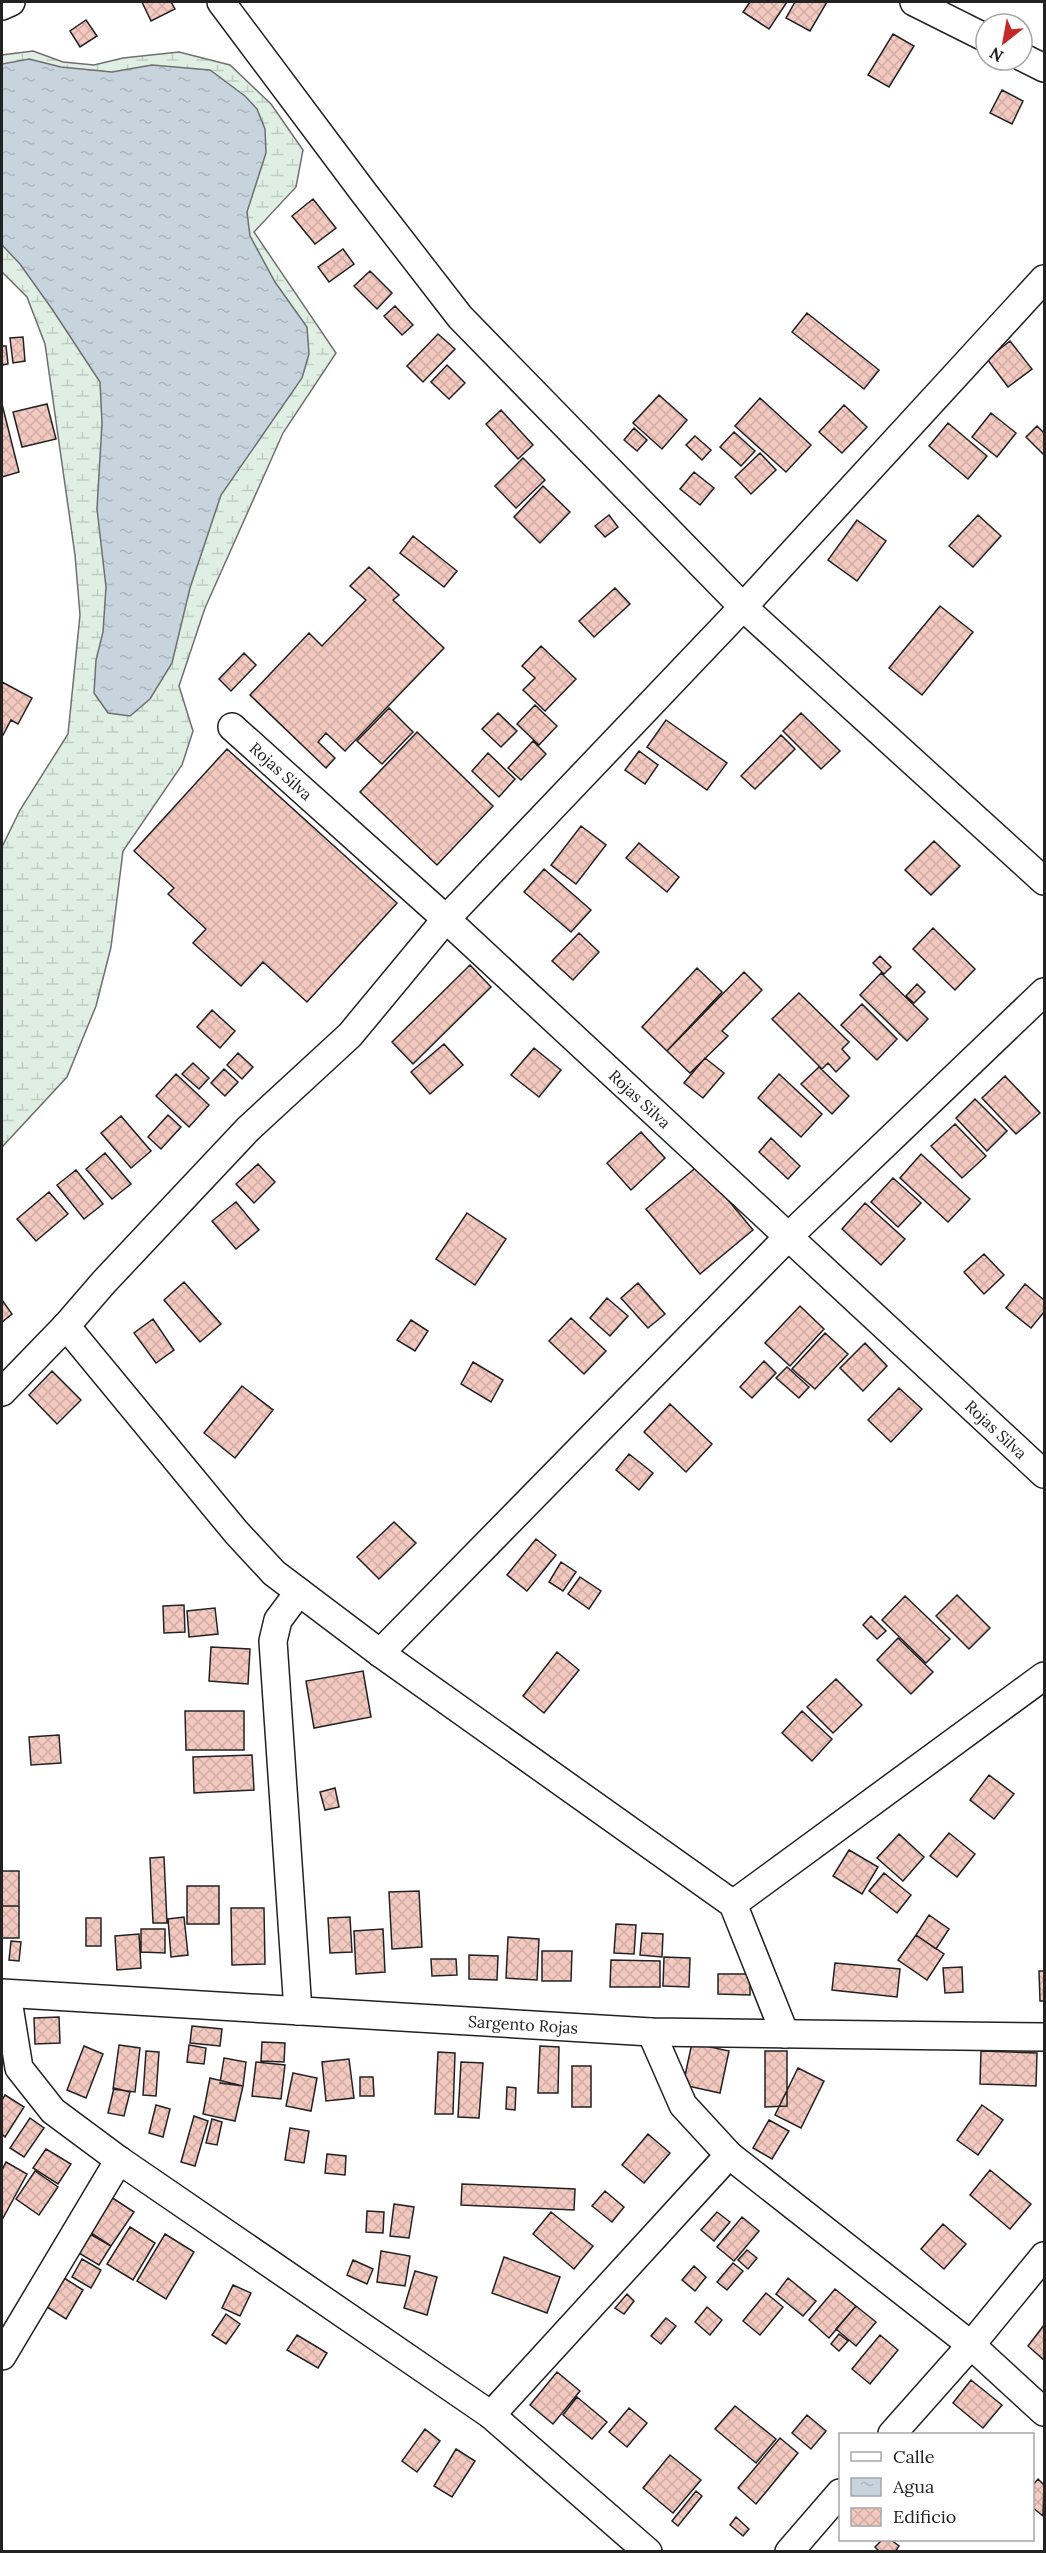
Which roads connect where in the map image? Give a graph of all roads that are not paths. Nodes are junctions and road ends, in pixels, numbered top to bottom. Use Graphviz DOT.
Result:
graph roads {
  1 [pos="11,2"];
  2 [pos="221,2"];
  3 [pos="914,2"];
  4 [pos="2,6"];
  5 [pos="974,32"];
  6 [pos="1044,279"];
  7 [pos="743,607"];
  8 [pos="232,727"];
  9 [pos="1044,881"];
  10 [pos="446,920"];
  11 [pos="1044,992"];
  12 [pos="789,1236"];
  13 [pos="66,1326"];
  14 [pos="2,1392"];
  15 [pos="1044,1474"];
  16 [pos="299,1592"];
  17 [pos="380,1653"];
  18 [pos="1044,1676"];
  19 [pos="733,1904"];
  20 [pos="4,1993"];
  21 [pos="298,2011"];
  22 [pos="651,2032"];
  23 [pos="785,2034"];
  24 [pos="1044,2037"];
  25 [pos="729,2155"];
  26 [pos="119,2160"];
  27 [pos="1044,2256"];
  28 [pos="971,2345"];
  29 [pos="2,2356"];
  30 [pos="1044,2412"];
  31 [pos="491,2415"];
  32 [pos="893,2433"];
  33 [pos="839,2494"];
  34 [pos="648,2552"];
  35 [pos="789,2552"];
  1 -- 4 [label="street"];
  2 -- 7 [label="street"];
  3 -- 5 [label="street"];
  6 -- 7 [label="street"];
  7 -- 9 [label="street"];
  7 -- 10 [label="street"];
  8 -- 10 [label="street, Rojas Silva"];
  10 -- 12 [label="street, Rojas Silva"];
  10 -- 13 [label="street"];
  11 -- 12 [label="street"];
  12 -- 15 [label="street, Rojas Silva"];
  12 -- 17 [label="street"];
  13 -- 14 [label="street"];
  13 -- 16 [label="street"];
  16 -- 17 [label="street"];
  16 -- 21 [label="street"];
  17 -- 19 [label="street"];
  18 -- 19 [label="street"];
  19 -- 23 [label="street"];
  20 -- 21 [label="street, Sargento Rojas"];
  20 -- 26 [label="street"];
  21 -- 22 [label="street, Sargento Rojas"];
  22 -- 23 [label="street, Sargento Rojas"];
  22 -- 25 [label="street"];
  23 -- 24 [label="street, Sargento Rojas"];
  25 -- 28 [label="street"];
  25 -- 31 [label="street"];
  26 -- 29 [label="street"];
  26 -- 31 [label="street"];
  27 -- 28 [label="street"];
  28 -- 30 [label="street"];
  28 -- 32 [label="street"];
  31 -- 34 [label="street"];
  33 -- 35 [label="street"];
}
